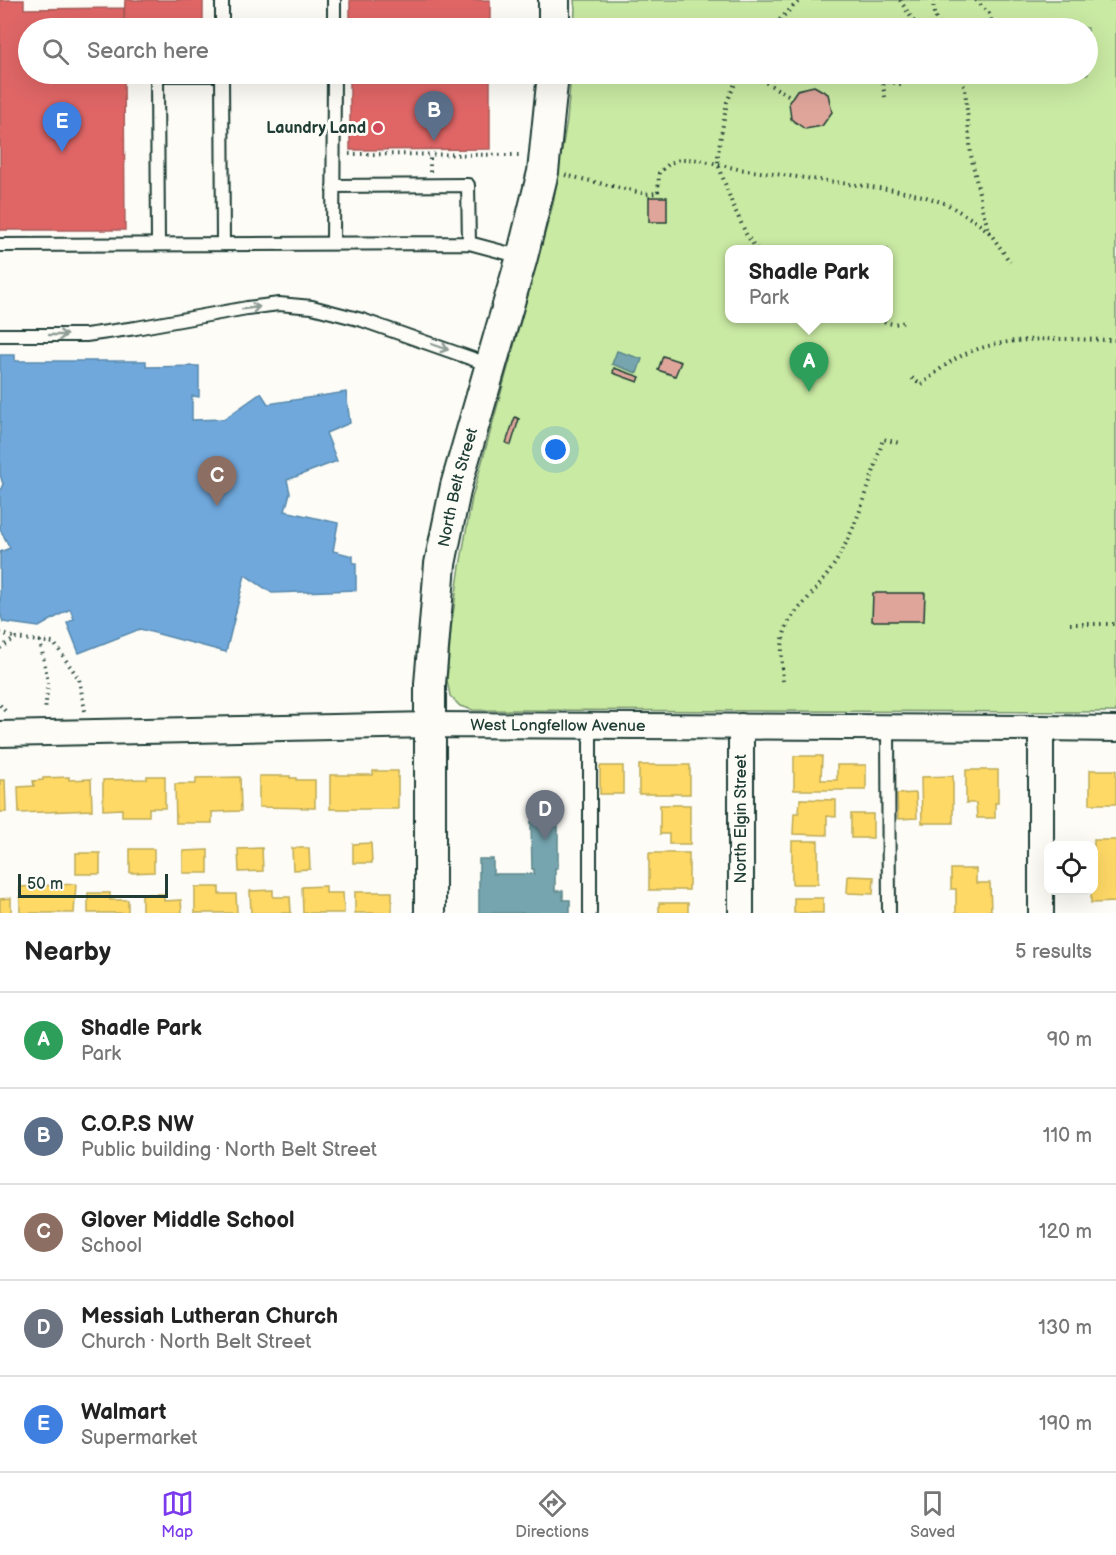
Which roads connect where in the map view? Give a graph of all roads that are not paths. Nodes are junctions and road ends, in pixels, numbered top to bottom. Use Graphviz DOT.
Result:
graph roads {
  1 [pos="222,0"];
  2 [pos="334,0"];
  3 [pos="555,0"];
  4 [pos="222,18"];
  5 [pos="334,18"];
  6 [pos="554,18"];
  7 [pos="157,84"];
  8 [pos="222,84"];
  9 [pos="334,84"];
  10 [pos="552,84"];
  11 [pos="333,186"];
  12 [pos="333,243"];
  13 [pos="469,243"];
  14 [pos="158,244"];
  15 [pos="223,244"];
  16 [pos="0,245"];
  17 [pos="522,257"];
  18 [pos="0,335"];
  19 [pos="490,364"];
  20 [pos="3,724"];
  21 [pos="431,725"];
  22 [pos="590,726"];
  23 [pos="741,726"];
  24 [pos="888,728"];
  25 [pos="1041,728"];
  26 [pos="1116,729"];
  27 [pos="430,913"];
  28 [pos="590,913"];
  29 [pos="741,913"];
  30 [pos="889,913"];
  31 [pos="1041,913"];
  1 -- 4 [label="lane"];
  2 -- 5 [label="lane"];
  3 -- 6 [label="street"];
  7 -- 14 [label="lane"];
  8 -- 15 [label="lane"];
  9 -- 11 [label="lane"];
  10 -- 17 [label="street, North Belt Street"];
  11 -- 12 [label="lane"];
  11 -- 13 [label="lane"];
  12 -- 13 [label="lane"];
  12 -- 15 [label="lane"];
  13 -- 17 [label="lane"];
  14 -- 15 [label="lane"];
  14 -- 16 [label="lane"];
  17 -- 19 [label="street, North Belt Street"];
  18 -- 19 [label="lane, one-way"];
  19 -- 21 [label="street, North Belt Street"];
  20 -- 21 [label="street, West Longfellow Avenue"];
  21 -- 22 [label="street, West Longfellow Avenue"];
  21 -- 27 [label="street, North Belt Street"];
  22 -- 23 [label="street, West Longfellow Avenue"];
  22 -- 28 [label="lane"];
  23 -- 24 [label="street, West Longfellow Avenue"];
  23 -- 29 [label="street, North Elgin Street"];
  24 -- 25 [label="street, West Longfellow Avenue"];
  24 -- 30 [label="lane"];
  25 -- 26 [label="street, West Longfellow Avenue"];
  25 -- 31 [label="street"];
}
